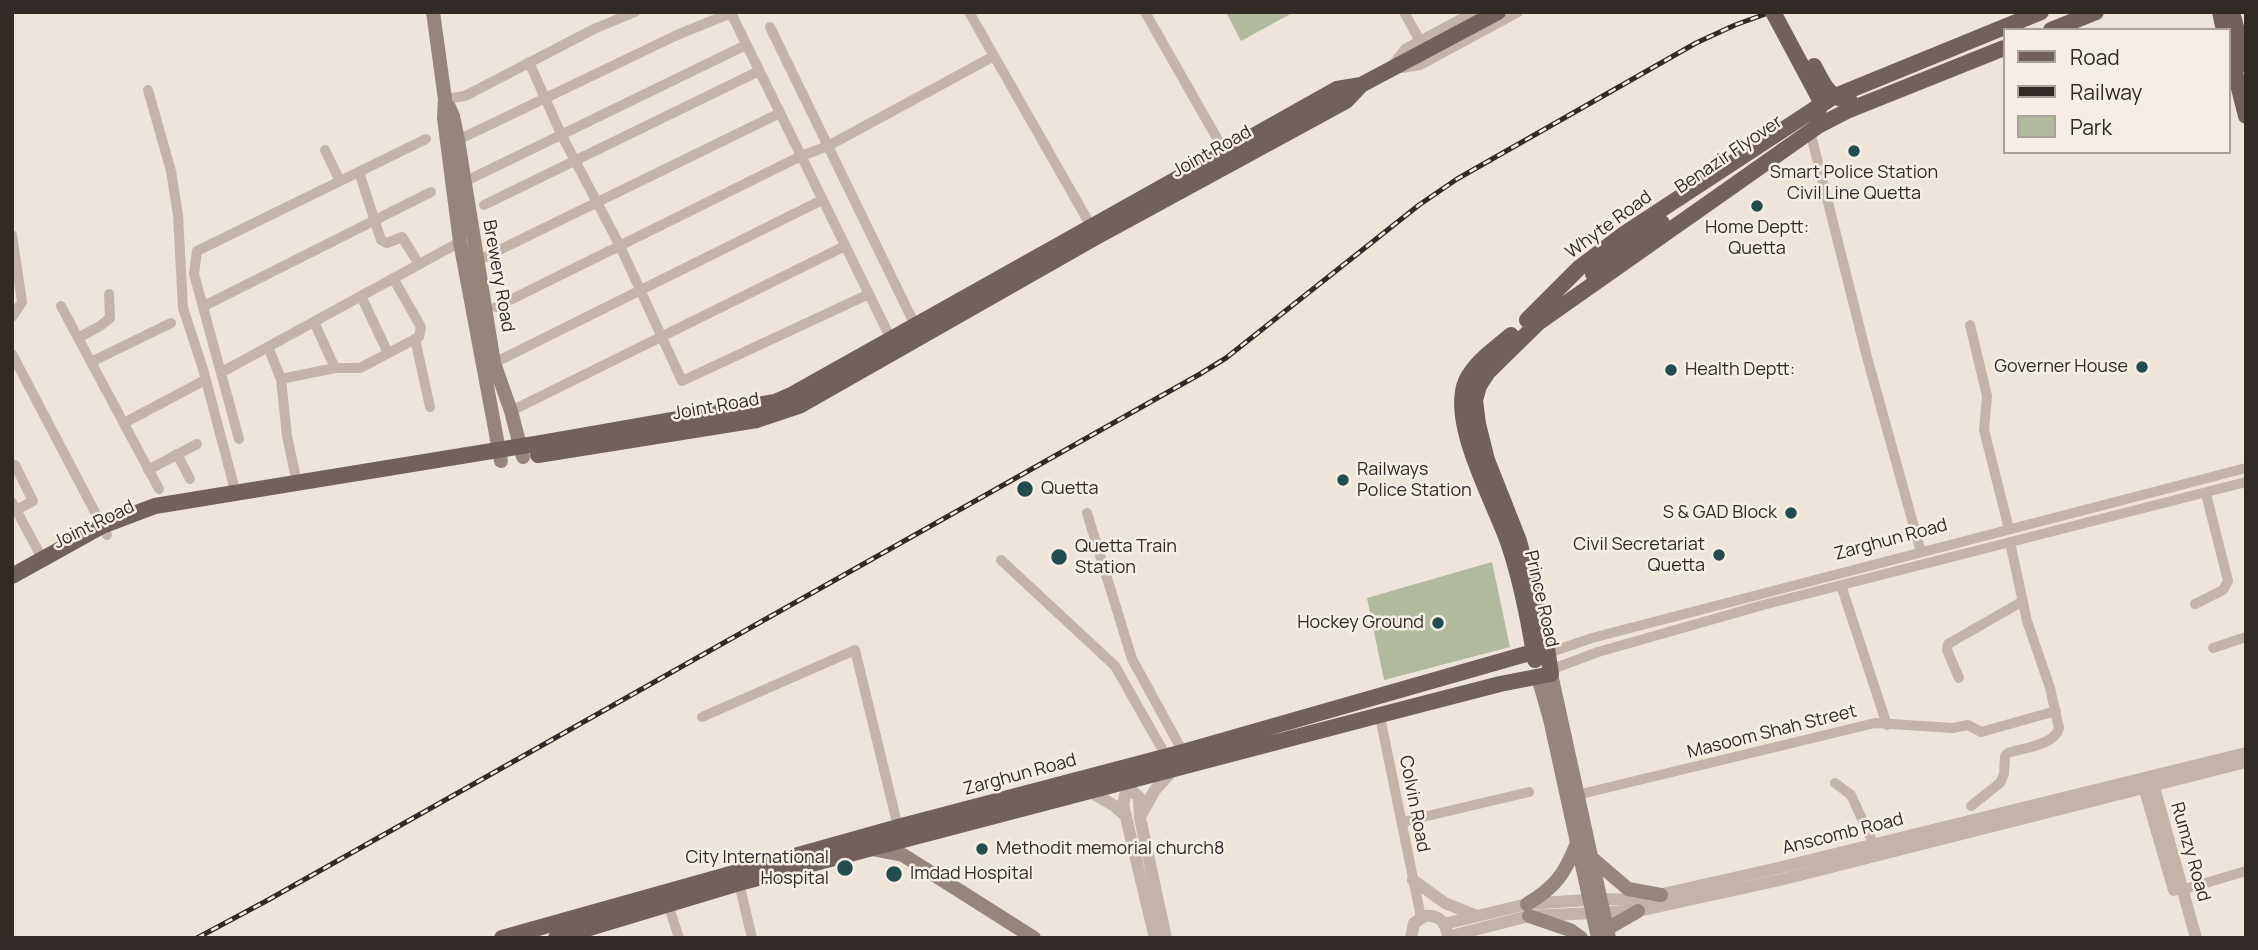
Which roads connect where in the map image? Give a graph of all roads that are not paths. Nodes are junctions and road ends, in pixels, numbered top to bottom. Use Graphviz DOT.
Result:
graph roads {
  1 [pos="433,12"];
  2 [pos="635,12"];
  3 [pos="969,12"];
  4 [pos="1145,12"];
  5 [pos="1404,12"];
  6 [pos="1474,12"];
  7 [pos="1498,12"];
  8 [pos="1518,12"];
  9 [pos="1773,12"];
  10 [pos="1783,12"];
  11 [pos="2041,12"];
  12 [pos="2066,12"];
  13 [pos="2096,12"];
  14 [pos="2232,12"];
  15 [pos="729,13"];
  16 [pos="771,27"];
  17 [pos="2028,28"];
  18 [pos="2056,28"];
  19 [pos="2002,38"];
  20 [pos="1420,41"];
  21 [pos="746,45"];
  22 [pos="2002,49"];
  23 [pos="2230,53"];
  24 [pos="994,55"];
  25 [pos="528,62"];
  26 [pos="2246,65"];
  27 [pos="759,71"];
  28 [pos="1387,71"];
  29 [pos="148,90"];
  30 [pos="445,99"];
  31 [pos="545,99"];
  32 [pos="1850,101"];
  33 [pos="780,113"];
  34 [pos="2246,116"];
  35 [pos="1814,125"];
  36 [pos="561,135"];
  37 [pos="426,139"];
  38 [pos="458,140"];
  39 [pos="828,146"];
  40 [pos="325,150"];
  41 [pos="801,156"];
  42 [pos="1228,157"];
  43 [pos="575,161"];
  44 [pos="359,172"];
  45 [pos="340,181"];
  46 [pos="464,182"];
  47 [pos="431,192"];
  48 [pos="822,200"];
  49 [pos="596,202"];
  50 [pos="484,205"];
  51 [pos="374,223"];
  52 [pos="1091,226"];
  53 [pos="12,235"];
  54 [pos="460,242"];
  55 [pos="620,246"];
  56 [pos="845,246"];
  57 [pos="485,257"];
  58 [pos="419,264"];
  59 [pos="1594,272"];
  60 [pos="394,278"];
  61 [pos="641,291"];
  62 [pos="109,294"];
  63 [pos="869,294"];
  64 [pos="361,296"];
  65 [pos="61,306"];
  66 [pos="204,306"];
  67 [pos="496,307"];
  68 [pos="1551,307"];
  69 [pos="13,315"];
  70 [pos="314,321"];
  71 [pos="171,323"];
  72 [pos="915,326"];
  73 [pos="1970,326"];
  74 [pos="663,337"];
  75 [pos="78,338"];
  76 [pos="415,339"];
  77 [pos="891,339"];
  78 [pos="268,347"];
  79 [pos="388,353"];
  80 [pos="12,354"];
  81 [pos="91,362"];
  82 [pos="494,363"];
  83 [pos="335,368"];
  84 [pos="222,372"];
  85 [pos="281,379"];
  86 [pos="205,380"];
  87 [pos="430,407"];
  88 [pos="511,411"];
  89 [pos="124,423"];
  90 [pos="239,439"];
  91 [pos="197,444"];
  92 [pos="522,452"];
  93 [pos="177,454"];
  94 [pos="500,456"];
  95 [pos="15,465"];
  96 [pos="2246,468"];
  97 [pos="148,470"];
  98 [pos="190,479"];
  99 [pos="2246,482"];
  100 [pos="297,483"];
  101 [pos="159,489"];
  102 [pos="236,494"];
  103 [pos="2206,494"];
  104 [pos="14,508"];
  105 [pos="1087,513"];
  106 [pos="2009,529"];
  107 [pos="105,531"];
  108 [pos="2010,542"];
  109 [pos="1921,552"];
  110 [pos="43,560"];
  111 [pos="1001,560"];
  112 [pos="12,576"];
  113 [pos="1841,584"];
  114 [pos="12,588"];
  115 [pos="2023,601"];
  116 [pos="2195,604"];
  117 [pos="2246,637"];
  118 [pos="2213,648"];
  119 [pos="1543,651"];
  120 [pos="1546,674"];
  121 [pos="1959,678"];
  122 [pos="1375,698"];
  123 [pos="2056,711"];
  124 [pos="1380,715"];
  125 [pos="702,717"];
  126 [pos="1887,725"];
  127 [pos="2246,753"];
  128 [pos="1174,760"];
  129 [pos="2246,762"];
  130 [pos="2147,782"];
  131 [pos="1835,783"];
  132 [pos="1091,792"];
  133 [pos="1529,792"];
  134 [pos="1577,795"];
  135 [pos="1971,806"];
  136 [pos="1126,816"];
  137 [pos="1140,818"];
  138 [pos="1402,822"];
  139 [pos="898,827"];
  140 [pos="1577,843"];
  141 [pos="1874,845"];
  142 [pos="872,849"];
  143 [pos="1592,858"];
  144 [pos="2246,871"];
  145 [pos="1413,880"];
  146 [pos="739,883"];
  147 [pos="2182,890"];
  148 [pos="1661,895"];
  149 [pos="668,904"];
  150 [pos="1597,906"];
  151 [pos="1528,910"];
  152 [pos="1638,911"];
  153 [pos="1477,916"];
  154 [pos="1421,917"];
  155 [pos="1487,926"];
  156 [pos="1446,933"];
  157 [pos="586,934"];
  158 [pos="1605,935"];
  159 [pos="1408,936"];
  160 [pos="502,938"];
  161 [pos="556,938"];
  162 [pos="679,938"];
  163 [pos="752,938"];
  164 [pos="1034,938"];
  165 [pos="1155,938"];
  166 [pos="1166,938"];
  167 [pos="1476,938"];
  168 [pos="1581,938"];
  169 [pos="2188,938"];
  170 [pos="2196,938"];
  1 -- 30 [label="main road, Brewery Road"];
  2 -- 25 [label="street"];
  3 -- 24 [label="street"];
  4 -- 42 [label="street"];
  5 -- 20 [label="street"];
  6 -- 20 [label="street"];
  7 -- 28 [label="main road, Joint Road"];
  8 -- 28 [label="street"];
  9 -- 35 [label="main road, bridge"];
  10 -- 32 [label="main road, bridge"];
  11 -- 68 [label="main road, Whyte Road"];
  12 -- 17 [label="main road"];
  13 -- 18 [label="main road"];
  14 -- 26 [label="main road"];
  15 -- 21 [label="street"];
  15 -- 31 [label="street"];
  16 -- 39 [label="street"];
  19 -- 32 [label="main road, Benazir Flyover"];
  20 -- 28 [label="street"];
  21 -- 27 [label="street"];
  21 -- 36 [label="street"];
  22 -- 35 [label="main road"];
  23 -- 34 [label="main road"];
  24 -- 39 [label="street"];
  24 -- 52 [label="street"];
  25 -- 30 [label="street"];
  25 -- 31 [label="street"];
  27 -- 33 [label="street"];
  27 -- 43 [label="street"];
  28 -- 42 [label="main road, Joint Road"];
  29 -- 86 [label="street"];
  30 -- 38 [label="main road, Brewery Road"];
  30 -- 54 [label="main road, Brewery Road"];
  31 -- 36 [label="street"];
  31 -- 38 [label="street"];
  32 -- 35 [label="main road, Benazir Flyover"];
  33 -- 41 [label="street"];
  33 -- 49 [label="street"];
  35 -- 59 [label="main road, Benazir Flyover"];
  35 -- 68 [label="main road"];
  35 -- 109 [label="street"];
  36 -- 43 [label="street"];
  36 -- 46 [label="street"];
  37 -- 44 [label="street"];
  38 -- 46 [label="main road, Brewery Road"];
  39 -- 41 [label="street"];
  39 -- 72 [label="street"];
  40 -- 45 [label="street"];
  41 -- 48 [label="street"];
  41 -- 55 [label="street"];
  42 -- 52 [label="main road, Joint Road"];
  42 -- 92 [label="main road, Joint Road"];
  43 -- 49 [label="street"];
  43 -- 50 [label="street"];
  44 -- 45 [label="street"];
  44 -- 51 [label="street"];
  45 -- 66 [label="street"];
  46 -- 82 [label="main road, Brewery Road"];
  47 -- 51 [label="street"];
  48 -- 56 [label="street"];
  48 -- 61 [label="street"];
  49 -- 55 [label="street"];
  49 -- 57 [label="street"];
  51 -- 58 [label="street"];
  51 -- 66 [label="street"];
  52 -- 72 [label="main road, Joint Road"];
  53 -- 69 [label="street"];
  54 -- 58 [label="street"];
  54 -- 94 [label="main road, Brewery Road"];
  55 -- 61 [label="street"];
  55 -- 67 [label="street"];
  56 -- 63 [label="street"];
  56 -- 74 [label="street"];
  58 -- 60 [label="street"];
  59 -- 68 [label="main road, Whyte Road"];
  60 -- 64 [label="street"];
  60 -- 76 [label="street"];
  61 -- 74 [label="street"];
  61 -- 82 [label="street"];
  62 -- 75 [label="street"];
  63 -- 74 [label="street"];
  63 -- 77 [label="street"];
  64 -- 70 [label="street"];
  64 -- 79 [label="street"];
  65 -- 75 [label="street"];
  66 -- 84 [label="street"];
  68 -- 119 [label="main road, Prince Road"];
  70 -- 78 [label="street"];
  70 -- 83 [label="street"];
  71 -- 81 [label="street"];
  72 -- 77 [label="main road, Joint Road"];
  73 -- 106 [label="street"];
  74 -- 88 [label="street"];
  75 -- 81 [label="street"];
  76 -- 79 [label="street"];
  76 -- 87 [label="street"];
  77 -- 92 [label="main road, Joint Road"];
  78 -- 84 [label="street"];
  78 -- 85 [label="street"];
  79 -- 83 [label="street"];
  80 -- 107 [label="street"];
  81 -- 89 [label="street"];
  82 -- 88 [label="main road, Brewery Road"];
  83 -- 85 [label="street"];
  84 -- 90 [label="street"];
  85 -- 100 [label="street"];
  86 -- 89 [label="street"];
  86 -- 102 [label="street"];
  88 -- 92 [label="main road, Brewery Road"];
  89 -- 97 [label="street"];
  91 -- 93 [label="street"];
  92 -- 94 [label="main road, Joint Road"];
  93 -- 97 [label="street"];
  93 -- 98 [label="street"];
  94 -- 100 [label="main road, Joint Road"];
  94 -- 107 [label="main road, Joint Road"];
  95 -- 104 [label="street"];
  96 -- 106 [label="street, Zarghun Road"];
  97 -- 101 [label="street"];
  99 -- 103 [label="street, Zarghun Road"];
  100 -- 102 [label="main road, Joint Road"];
  102 -- 107 [label="main road, Joint Road"];
  103 -- 108 [label="street, Zarghun Road"];
  103 -- 116 [label="street"];
  104 -- 110 [label="street"];
  105 -- 128 [label="street"];
  106 -- 109 [label="street, Zarghun Road"];
  107 -- 110 [label="main road, Joint Road"];
  107 -- 114 [label="main road, Joint Road"];
  108 -- 113 [label="street, Zarghun Road"];
  108 -- 115 [label="street"];
  109 -- 119 [label="street, Zarghun Road"];
  110 -- 112 [label="main road, Joint Road"];
  111 -- 128 [label="street"];
  113 -- 120 [label="street, Zarghun Road"];
  113 -- 126 [label="street"];
  115 -- 121 [label="street"];
  115 -- 123 [label="street"];
  117 -- 118 [label="street"];
  119 -- 120 [label="main road, Prince Road"];
  119 -- 122 [label="main road, Zarghun Road"];
  120 -- 124 [label="main road, Zarghun Road"];
  120 -- 134 [label="main road, Prince Road"];
  120 -- 140 [label="main road, Prince Road"];
  122 -- 124 [label="street, Colvin Road"];
  122 -- 128 [label="main road, Zarghun Road"];
  123 -- 126 [label="street, Masoom Shah Street"];
  123 -- 135 [label="street"];
  124 -- 128 [label="main road, Zarghun Road"];
  124 -- 138 [label="street, Colvin Road"];
  125 -- 139 [label="street"];
  126 -- 134 [label="street, Masoom Shah Street"];
  127 -- 130 [label="street, Anscomb Road"];
  128 -- 132 [label="main road, Zarghun Road"];
  128 -- 137 [label="street"];
  128 -- 139 [label="main road, Zarghun Road"];
  129 -- 130 [label="street, Anscomb Road"];
  130 -- 141 [label="street, Anscomb Road"];
  130 -- 147 [label="street, Rumzy Road"];
  130 -- 152 [label="street, Anscomb Road"];
  130 -- 169 [label="street, Rumzy Road"];
  131 -- 141 [label="street"];
  132 -- 136 [label="street"];
  132 -- 142 [label="main road, Zarghun Road"];
  133 -- 138 [label="street"];
  134 -- 143 [label="main road, Prince Road"];
  136 -- 137 [label="street"];
  136 -- 165 [label="street"];
  137 -- 166 [label="street"];
  138 -- 145 [label="street, Colvin Road"];
  139 -- 160 [label="main road, Zarghun Road"];
  140 -- 150 [label="main road, Prince Road"];
  140 -- 151 [label="main road"];
  141 -- 148 [label="street, Anscomb Road"];
  142 -- 146 [label="main road, Zarghun Road"];
  142 -- 164 [label="main road"];
  143 -- 148 [label="main road"];
  143 -- 150 [label="main road, Prince Road"];
  144 -- 147 [label="street"];
  145 -- 153 [label="street"];
  145 -- 154 [label="street, Colvin Road"];
  146 -- 149 [label="main road, Zarghun Road"];
  146 -- 163 [label="street"];
  147 -- 170 [label="street, Rumzy Road"];
  148 -- 150 [label="street, Anscomb Road"];
  149 -- 157 [label="main road, Zarghun Road"];
  149 -- 162 [label="street"];
  150 -- 151 [label="street, Anscomb Road"];
  150 -- 152 [label="street, Anscomb Road"];
  150 -- 158 [label="main road, Prince Road"];
  151 -- 153 [label="street, Anscomb Road"];
  151 -- 155 [label="street, Anscomb Road"];
  151 -- 168 [label="main road"];
  152 -- 158 [label="main road"];
  153 -- 156 [label="street, Anscomb Road"];
  154 -- 156 [label="street"];
  154 -- 159 [label="street"];
  155 -- 156 [label="street, Anscomb Road"];
  155 -- 167 [label="street"];
  157 -- 161 [label="main road, Zarghun Road"];
}
